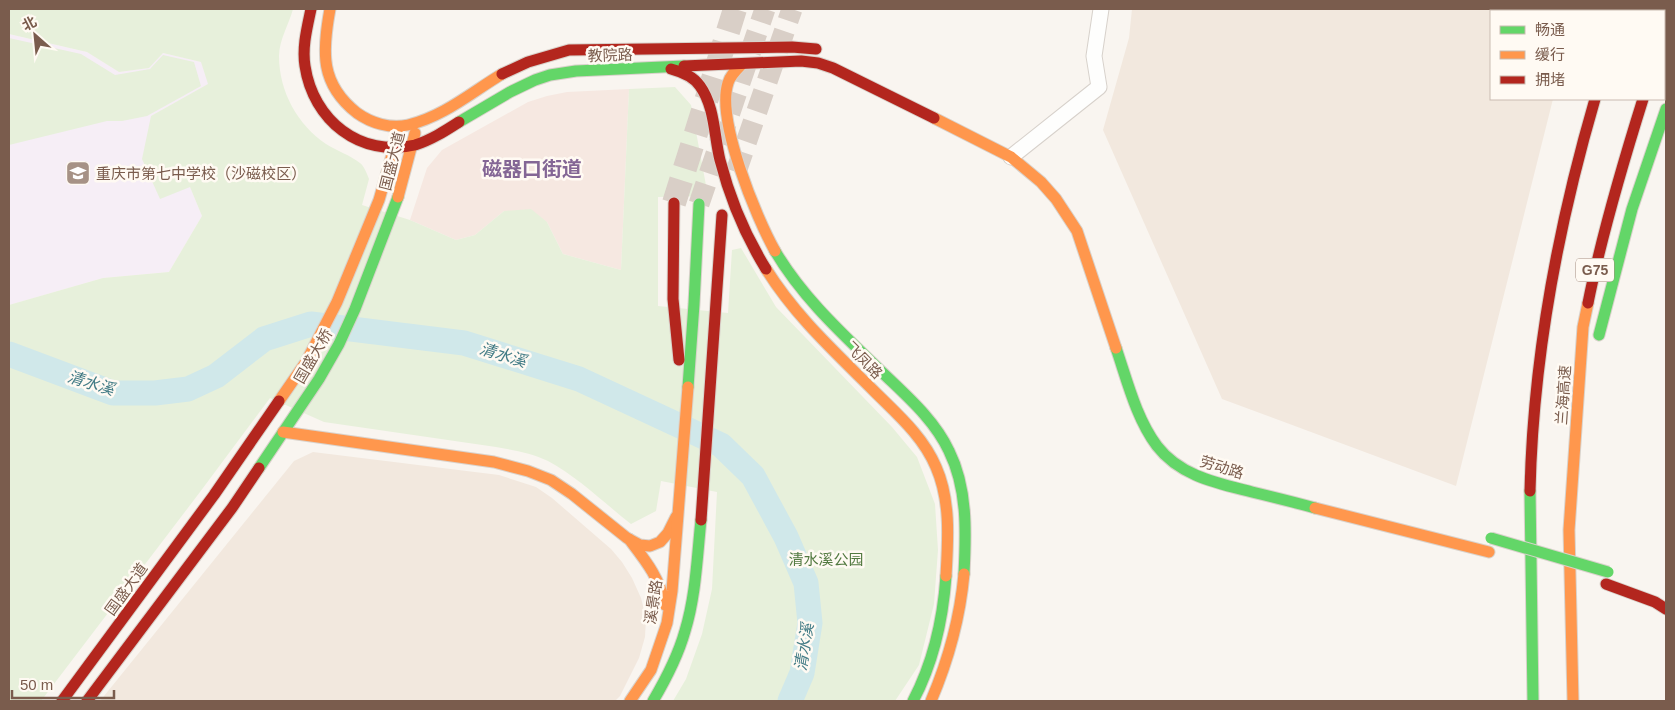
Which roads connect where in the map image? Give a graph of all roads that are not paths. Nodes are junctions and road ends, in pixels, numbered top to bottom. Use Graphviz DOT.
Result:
graph roads {
  1 [pos="311,9"];
  2 [pos="330,9"];
  3 [pos="1102,9"];
  4 [pos="825,50"];
  5 [pos="741,65"];
  6 [pos="669,68"];
  7 [pos="1594,100"];
  8 [pos="1644,100"];
  9 [pos="1666,109"];
  10 [pos="417,124"];
  11 [pos="400,126"];
  12 [pos="1666,144"];
  13 [pos="412,146"];
  14 [pos="395,148"];
  15 [pos="1019,151"];
  16 [pos="380,200"];
  17 [pos="674,203"];
  18 [pos="699,204"];
  19 [pos="396,205"];
  20 [pos="1632,209"];
  21 [pos="722,215"];
  22 [pos="1596,349"];
  23 [pos="1592,369"];
  24 [pos="1145,397"];
  25 [pos="684,415"];
  26 [pos="283,432"];
  27 [pos="1172,445"];
  28 [pos="1574,446"];
  29 [pos="214,495"];
  30 [pos="677,515"];
  31 [pos="1486,537"];
  32 [pos="629,539"];
  33 [pos="1494,553"];
  34 [pos="1516,559"];
  35 [pos="1543,567"];
  36 [pos="1561,572"];
  37 [pos="1613,574"];
  38 [pos="1579,577"];
  39 [pos="1601,583"];
  40 [pos="1666,608"];
  41 [pos="667,623"];
  42 [pos="62,701"];
  43 [pos="87,701"];
  44 [pos="630,701"];
  45 [pos="653,701"];
  46 [pos="913,701"];
  47 [pos="931,701"];
  48 [pos="1534,701"];
  49 [pos="1573,701"];
  1 -- 14 [label="main road, 教院路"];
  2 -- 11 [label="main road, 教院路"];
  3 -- 15 [label="street"];
  4 -- 10 [label="main road, 教院路"];
  5 -- 6 [label="main road, 教院路"];
  5 -- 15 [label="main road, 教院路"];
  5 -- 47 [label="main road, 飞凤路"];
  6 -- 13 [label="main road, 教院路"];
  6 -- 46 [label="main road, 飞凤路"];
  7 -- 48 [label="main road, 兰海高速 / G75"];
  8 -- 28 [label="main road, 兰海高速 / G75"];
  9 -- 20 [label="main road"];
  10 -- 11 [label="main road, 教院路"];
  10 -- 13 [label="main road, 国盛大道"];
  11 -- 14 [label="main road, 国盛大道"];
  12 -- 20 [label="main road"];
  13 -- 14 [label="main road, 教院路"];
  13 -- 19 [label="main road, 国盛大道"];
  14 -- 16 [label="main road, 国盛大道"];
  15 -- 33 [label="main road, 劳动路"];
  16 -- 29 [label="main road, 国盛大桥"];
  17 -- 25 [label="main road"];
  18 -- 25 [label="main road"];
  19 -- 26 [label="main road, 国盛大桥"];
  20 -- 22 [label="main road"];
  21 -- 45 [label="main road"];
  23 -- 28 [label="main road"];
  24 -- 27 [label="main road"];
  25 -- 30 [label="main road, 溪景路"];
  26 -- 32 [label="main road"];
  26 -- 43 [label="main road, 国盛大桥"];
  28 -- 49 [label="main road, 兰海高速 / G75"];
  29 -- 42 [label="main road, 国盛大道"];
  30 -- 32 [label="main road"];
  30 -- 41 [label="main road, 溪景路"];
  31 -- 37 [label="main road, bridge"];
  32 -- 41 [label="main road"];
  34 -- 35 [label="main road"];
  36 -- 38 [label="main road"];
  39 -- 40 [label="main road"];
  41 -- 44 [label="main road, 溪景路"];
}
